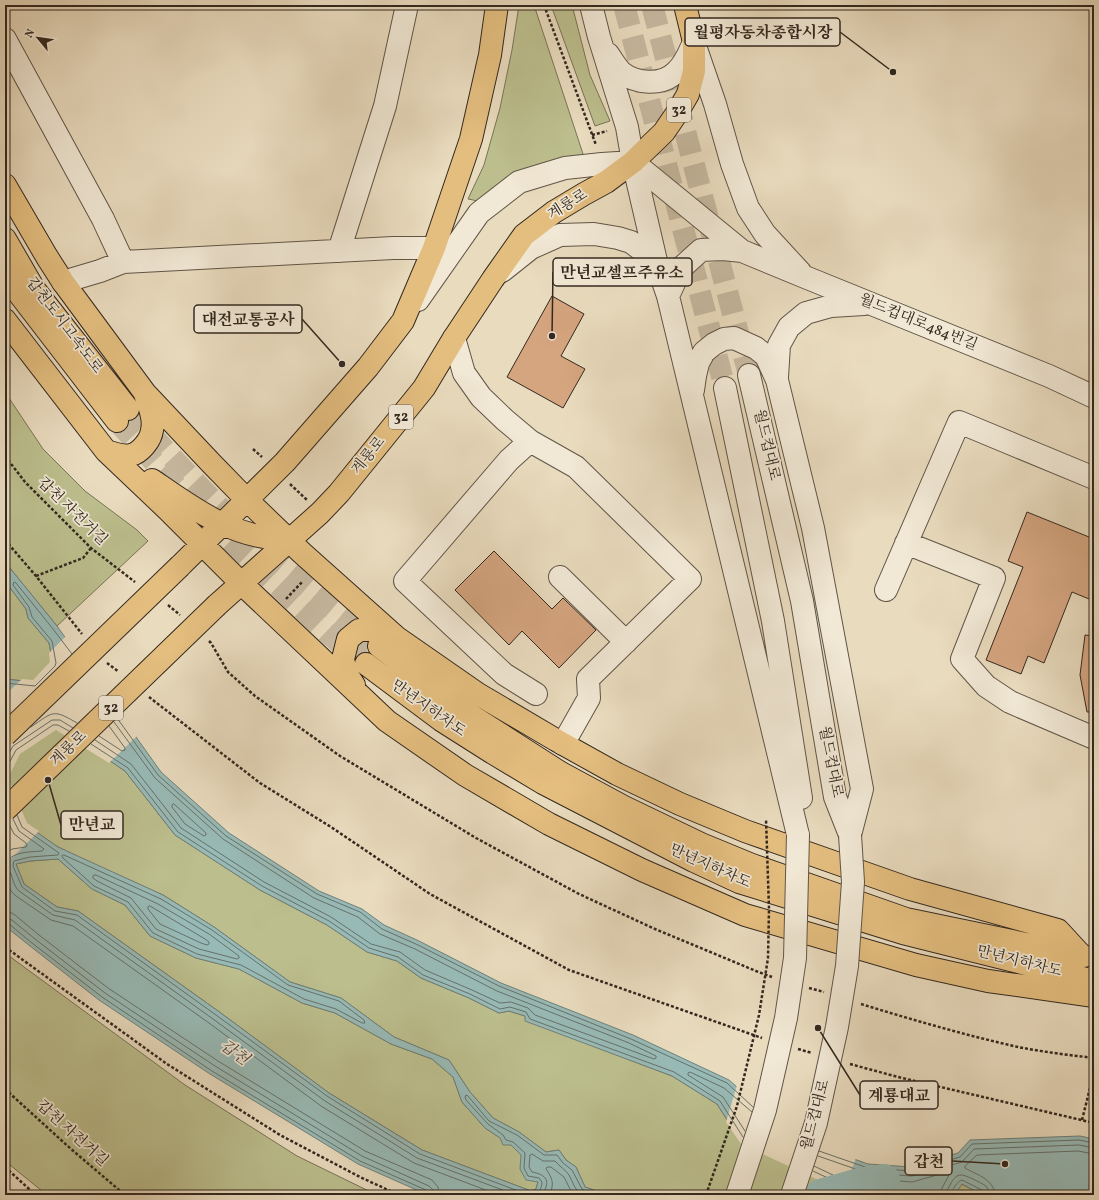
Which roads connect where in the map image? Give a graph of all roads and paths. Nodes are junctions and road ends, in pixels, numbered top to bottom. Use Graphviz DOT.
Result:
graph roads {
  1 [pos="407,5"];
  2 [pos="496,5"];
  3 [pos="544,5"];
  4 [pos="591,5"];
  5 [pos="685,5"];
  6 [pos="599,38"];
  7 [pos="5,39"];
  8 [pos="690,50"];
  9 [pos="610,131"];
  10 [pos="592,135"];
  11 [pos="597,147"];
  12 [pos="633,162"];
  13 [pos="5,185"];
  14 [pos="5,239"];
  15 [pos="434,248"];
  16 [pos="340,250"];
  17 [pos="742,251"];
  18 [pos="656,261"];
  19 [pos="123,262"];
  20 [pos="5,274"];
  21 [pos="805,277"];
  22 [pos="493,279"];
  23 [pos="64,282"];
  24 [pos="668,296"];
  25 [pos="869,303"];
  26 [pos="5,320"];
  27 [pos="403,322"];
  28 [pos="454,338"];
  29 [pos="749,375"];
  30 [pos="777,380"];
  31 [pos="725,388"];
  32 [pos="145,393"];
  33 [pos="1094,396"];
  34 [pos="693,397"];
  35 [pos="530,441"];
  36 [pos="253,449"];
  37 [pos="106,451"];
  38 [pos="5,456"];
  39 [pos="276,471"];
  40 [pos="1094,478"];
  41 [pos="247,500"];
  42 [pos="320,513"];
  43 [pos="5,540"];
  44 [pos="290,540"];
  45 [pos="906,543"];
  46 [pos="202,544"];
  47 [pos="91,548"];
  48 [pos="317,565"];
  49 [pos="36,576"];
  50 [pos="560,577"];
  51 [pos="130,578"];
  52 [pos="241,583"];
  53 [pos="886,590"];
  54 [pos="273,613"];
  55 [pos="83,635"];
  56 [pos="388,641"];
  57 [pos="626,642"];
  58 [pos="101,659"];
  59 [pos="366,664"];
  60 [pos="120,673"];
  61 [pos="144,692"];
  62 [pos="536,694"];
  63 [pos="361,696"];
  64 [pos="5,735"];
  65 [pos="1094,738"];
  66 [pos="563,744"];
  67 [pos="5,810"];
  68 [pos="766,819"];
  69 [pos="798,835"];
  70 [pos="850,835"];
  71 [pos="5,947"];
  72 [pos="1088,957"];
  73 [pos="1094,981"];
  74 [pos="1094,996"];
  75 [pos="765,1039"];
  76 [pos="794,1048"];
  77 [pos="816,1054"];
  78 [pos="844,1062"];
  79 [pos="1094,1072"];
  80 [pos="5,1089"];
  81 [pos="1082,1120"];
  82 [pos="1094,1123"];
  83 [pos="5,1167"];
  84 [pos="37,1195"];
  85 [pos="125,1195"];
  86 [pos="399,1195"];
  87 [pos="706,1195"];
  88 [pos="737,1195"];
  89 [pos="792,1195"];
  1 -- 16 [label="street"];
  2 -- 15 [label="main road"];
  3 -- 10 [label="path"];
  4 -- 6 [label="street"];
  5 -- 8 [label="main road, 계룡로 / 32"];
  6 -- 8 [label="street"];
  6 -- 12 [label="street"];
  7 -- 19 [label="street"];
  8 -- 12 [label="main road, 계룡로 / 32"];
  8 -- 21 [label="street"];
  9 -- 10 [label="path"];
  10 -- 11 [label="path"];
  12 -- 17 [label="street"];
  12 -- 18 [label="street"];
  12 -- 22 [label="main road, 계룡로 / 32"];
  12 -- 27 [label="street"];
  13 -- 23 [label="main road"];
  14 -- 20 [label="main road, 갑천도시고속도로"];
  15 -- 16 [label="street"];
  15 -- 27 [label="main road"];
  16 -- 19 [label="street"];
  17 -- 21 [label="street, 월드컵대로484번길"];
  17 -- 24 [label="street"];
  18 -- 22 [label="street"];
  18 -- 24 [label="street"];
  19 -- 23 [label="street"];
  21 -- 25 [label="street, 월드컵대로484번길"];
  22 -- 28 [label="main road, 계룡로 / 32"];
  23 -- 32 [label="main road"];
  24 -- 34 [label="street"];
  25 -- 30 [label="street"];
  25 -- 33 [label="street, 월드컵대로484번길"];
  26 -- 37 [label="main road"];
  27 -- 39 [label="main road"];
  28 -- 35 [label="street"];
  28 -- 42 [label="main road, 계룡로 / 32"];
  29 -- 70 [label="street, 월드컵대로"];
  30 -- 34 [label="street"];
  30 -- 70 [label="street"];
  31 -- 69 [label="street, 월드컵대로"];
  32 -- 37 [label="main road"];
  32 -- 41 [label="main road"];
  34 -- 69 [label="street"];
  35 -- 57 [label="street"];
  35 -- 62 [label="street"];
  36 -- 39 [label="path"];
  37 -- 44 [label="main road"];
  37 -- 46 [label="main road"];
  38 -- 47 [label="path, 갑천 자전거길"];
  39 -- 41 [label="main road"];
  39 -- 42 [label="path"];
  40 -- 45 [label="street"];
  41 -- 44 [label="main road"];
  41 -- 46 [label="main road"];
  42 -- 44 [label="main road, 계룡로 / 32"];
  43 -- 49 [label="path"];
  44 -- 48 [label="main road"];
  44 -- 52 [label="main road, 계룡로 / 32"];
  45 -- 53 [label="street"];
  45 -- 65 [label="street"];
  46 -- 52 [label="main road"];
  46 -- 64 [label="main road, bridge"];
  47 -- 49 [label="path"];
  47 -- 51 [label="path, 갑천 자전거길"];
  48 -- 54 [label="path"];
  48 -- 56 [label="main road"];
  49 -- 55 [label="path"];
  50 -- 57 [label="street"];
  52 -- 54 [label="main road"];
  52 -- 67 [label="main road, 계룡로 / 32, bridge"];
  54 -- 63 [label="main road"];
  56 -- 63 [label="main road"];
  56 -- 66 [label="main road"];
  56 -- 72 [label="main road, 만년지하차도"];
  57 -- 66 [label="street"];
  58 -- 60 [label="path"];
  59 -- 73 [label="main road, 만년지하차도"];
  61 -- 75 [label="path"];
  63 -- 74 [label="main road"];
  66 -- 72 [label="main road"];
  68 -- 87 [label="path, bridge"];
  69 -- 88 [label="street, 월드컵대로, bridge"];
  70 -- 89 [label="street, 월드컵대로, bridge"];
  71 -- 86 [label="path"];
  76 -- 77 [label="path"];
  78 -- 81 [label="path"];
  79 -- 81 [label="path"];
  80 -- 85 [label="path, 갑천 자전거길"];
  81 -- 82 [label="path"];
  83 -- 84 [label="path"];
}
